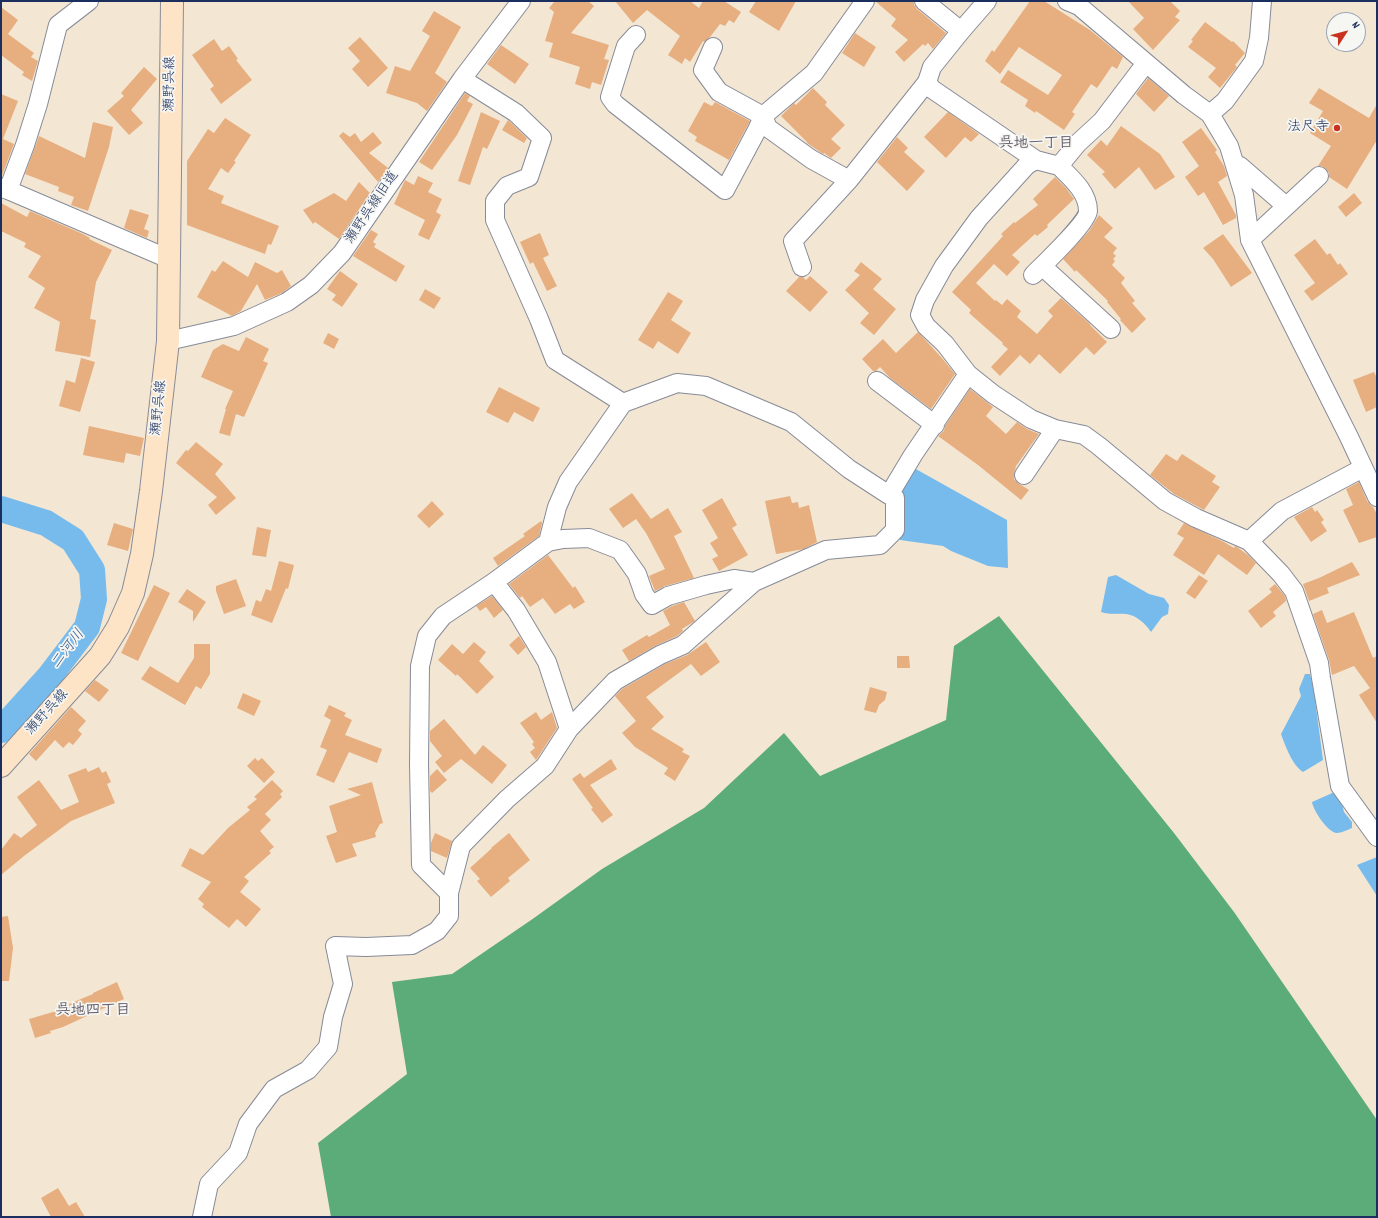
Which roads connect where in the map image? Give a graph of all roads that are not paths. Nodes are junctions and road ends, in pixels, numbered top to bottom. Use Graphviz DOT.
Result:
graph roads {
  1 [pos="89,1"];
  2 [pos="172,1"];
  3 [pos="521,1"];
  4 [pos="865,1"];
  5 [pos="924,1"];
  6 [pos="987,1"];
  7 [pos="1262,1"];
  8 [pos="1077,3"];
  9 [pos="961,31"];
  10 [pos="636,34"];
  11 [pos="713,47"];
  12 [pos="1146,63"];
  13 [pos="462,79"];
  14 [pos="927,82"];
  15 [pos="1210,114"];
  16 [pos="763,116"];
  17 [pos="1036,160"];
  18 [pos="1059,166"];
  19 [pos="1235,166"];
  20 [pos="1319,176"];
  21 [pos="849,180"];
  22 [pos="4,189"];
  23 [pos="1286,206"];
  24 [pos="1250,240"];
  25 [pos="169,259"];
  26 [pos="802,266"];
  27 [pos="1111,329"];
  28 [pos="168,341"];
  29 [pos="968,374"];
  30 [pos="877,381"];
  31 [pos="623,403"];
  32 [pos="935,425"];
  33 [pos="1055,429"];
  34 [pos="1363,468"];
  35 [pos="1024,475"];
  36 [pos="890,495"];
  37 [pos="1377,497"];
  38 [pos="548,542"];
  39 [pos="1249,542"];
  40 [pos="494,582"];
  41 [pos="754,582"];
  42 [pos="570,729"];
  43 [pos="1,766"];
  44 [pos="1377,837"];
  45 [pos="449,893"];
  46 [pos="202,1217"];
  1 -- 22 [label="street"];
  2 -- 25 [label="main road, 瀬野呉線"];
  3 -- 13 [label="street, 瀬野呉線旧道"];
  4 -- 16 [label="street"];
  5 -- 9 [label="street"];
  6 -- 9 [label="street"];
  7 -- 15 [label="street"];
  8 -- 12 [label="street"];
  9 -- 14 [label="street"];
  10 -- 16 [label="street"];
  11 -- 16 [label="street"];
  12 -- 15 [label="street"];
  12 -- 18 [label="street"];
  13 -- 28 [label="street, 瀬野呉線旧道"];
  13 -- 31 [label="street"];
  14 -- 17 [label="street"];
  14 -- 21 [label="street"];
  15 -- 19 [label="street"];
  16 -- 21 [label="street"];
  17 -- 18 [label="street"];
  17 -- 29 [label="street"];
  18 -- 27 [label="street"];
  19 -- 23 [label="street"];
  19 -- 24 [label="street"];
  20 -- 23 [label="street"];
  21 -- 26 [label="street"];
  22 -- 25 [label="street"];
  23 -- 24 [label="street"];
  24 -- 34 [label="street"];
  25 -- 28 [label="main road, 瀬野呉線"];
  28 -- 43 [label="main road, 瀬野呉線"];
  29 -- 32 [label="street"];
  29 -- 33 [label="street"];
  30 -- 32 [label="street"];
  31 -- 36 [label="street"];
  31 -- 38 [label="street"];
  32 -- 36 [label="street"];
  33 -- 35 [label="street"];
  33 -- 39 [label="street"];
  34 -- 37 [label="street"];
  34 -- 39 [label="street"];
  36 -- 41 [label="street"];
  38 -- 40 [label="street"];
  38 -- 41 [label="street"];
  39 -- 44 [label="street"];
  40 -- 42 [label="street"];
  40 -- 45 [label="street"];
  41 -- 42 [label="street"];
  42 -- 45 [label="street"];
  45 -- 46 [label="street"];
}
